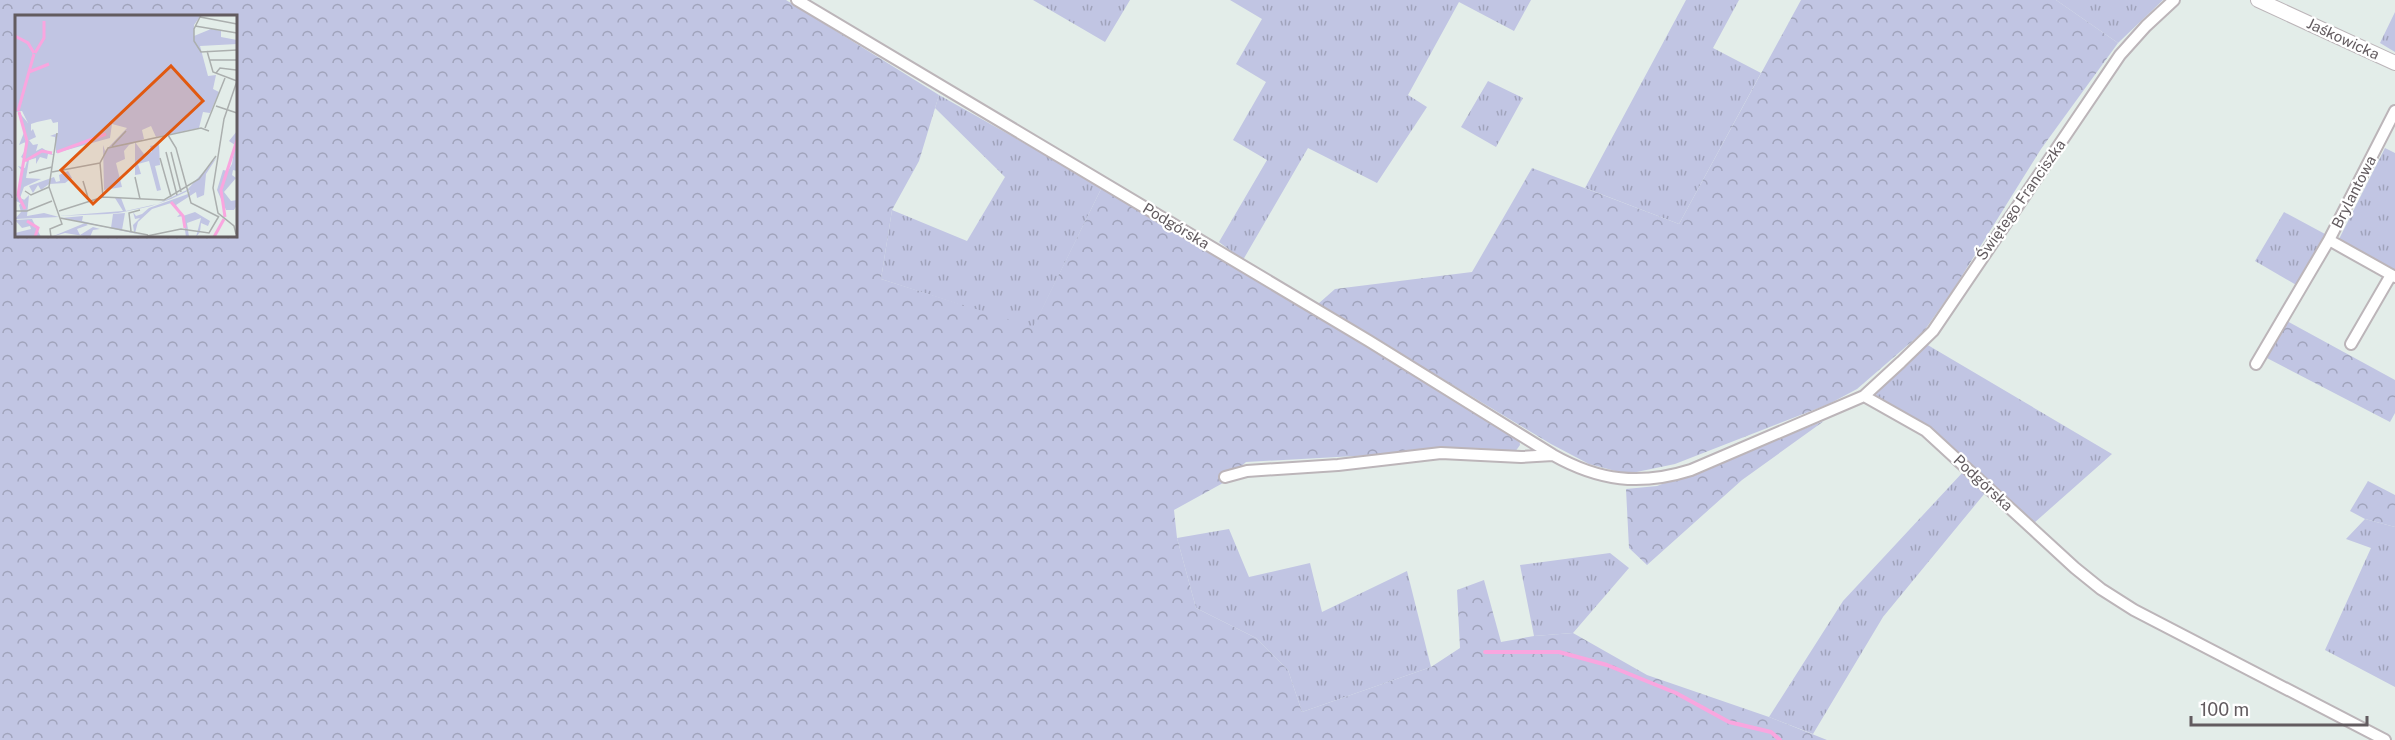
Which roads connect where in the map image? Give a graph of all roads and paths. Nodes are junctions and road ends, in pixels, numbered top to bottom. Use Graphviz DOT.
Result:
graph roads {
  1 [pos="797,0"];
  2 [pos="2174,0"];
  3 [pos="2258,0"];
  4 [pos="2395,63"];
  5 [pos="2395,111"];
  6 [pos="2329,240"];
  7 [pos="2393,276"];
  8 [pos="2351,344"];
  9 [pos="2256,364"];
  10 [pos="1864,396"];
  11 [pos="1553,455"];
  12 [pos="1225,477"];
  13 [pos="2385,740"];
  1 -- 11 [label="street, Podgórska"];
  2 -- 10 [label="street, Świętego Franciszka"];
  3 -- 4 [label="street, Jaśkowicka"];
  5 -- 6 [label="street, Brylantowa"];
  6 -- 7 [label="street, Brylantowa"];
  6 -- 9 [label="street, Brylantowa"];
  7 -- 8 [label="street, Brylantowa"];
  10 -- 11 [label="street, Podgórska"];
  10 -- 13 [label="street, Podgórska"];
  11 -- 12 [label="street"];
}
